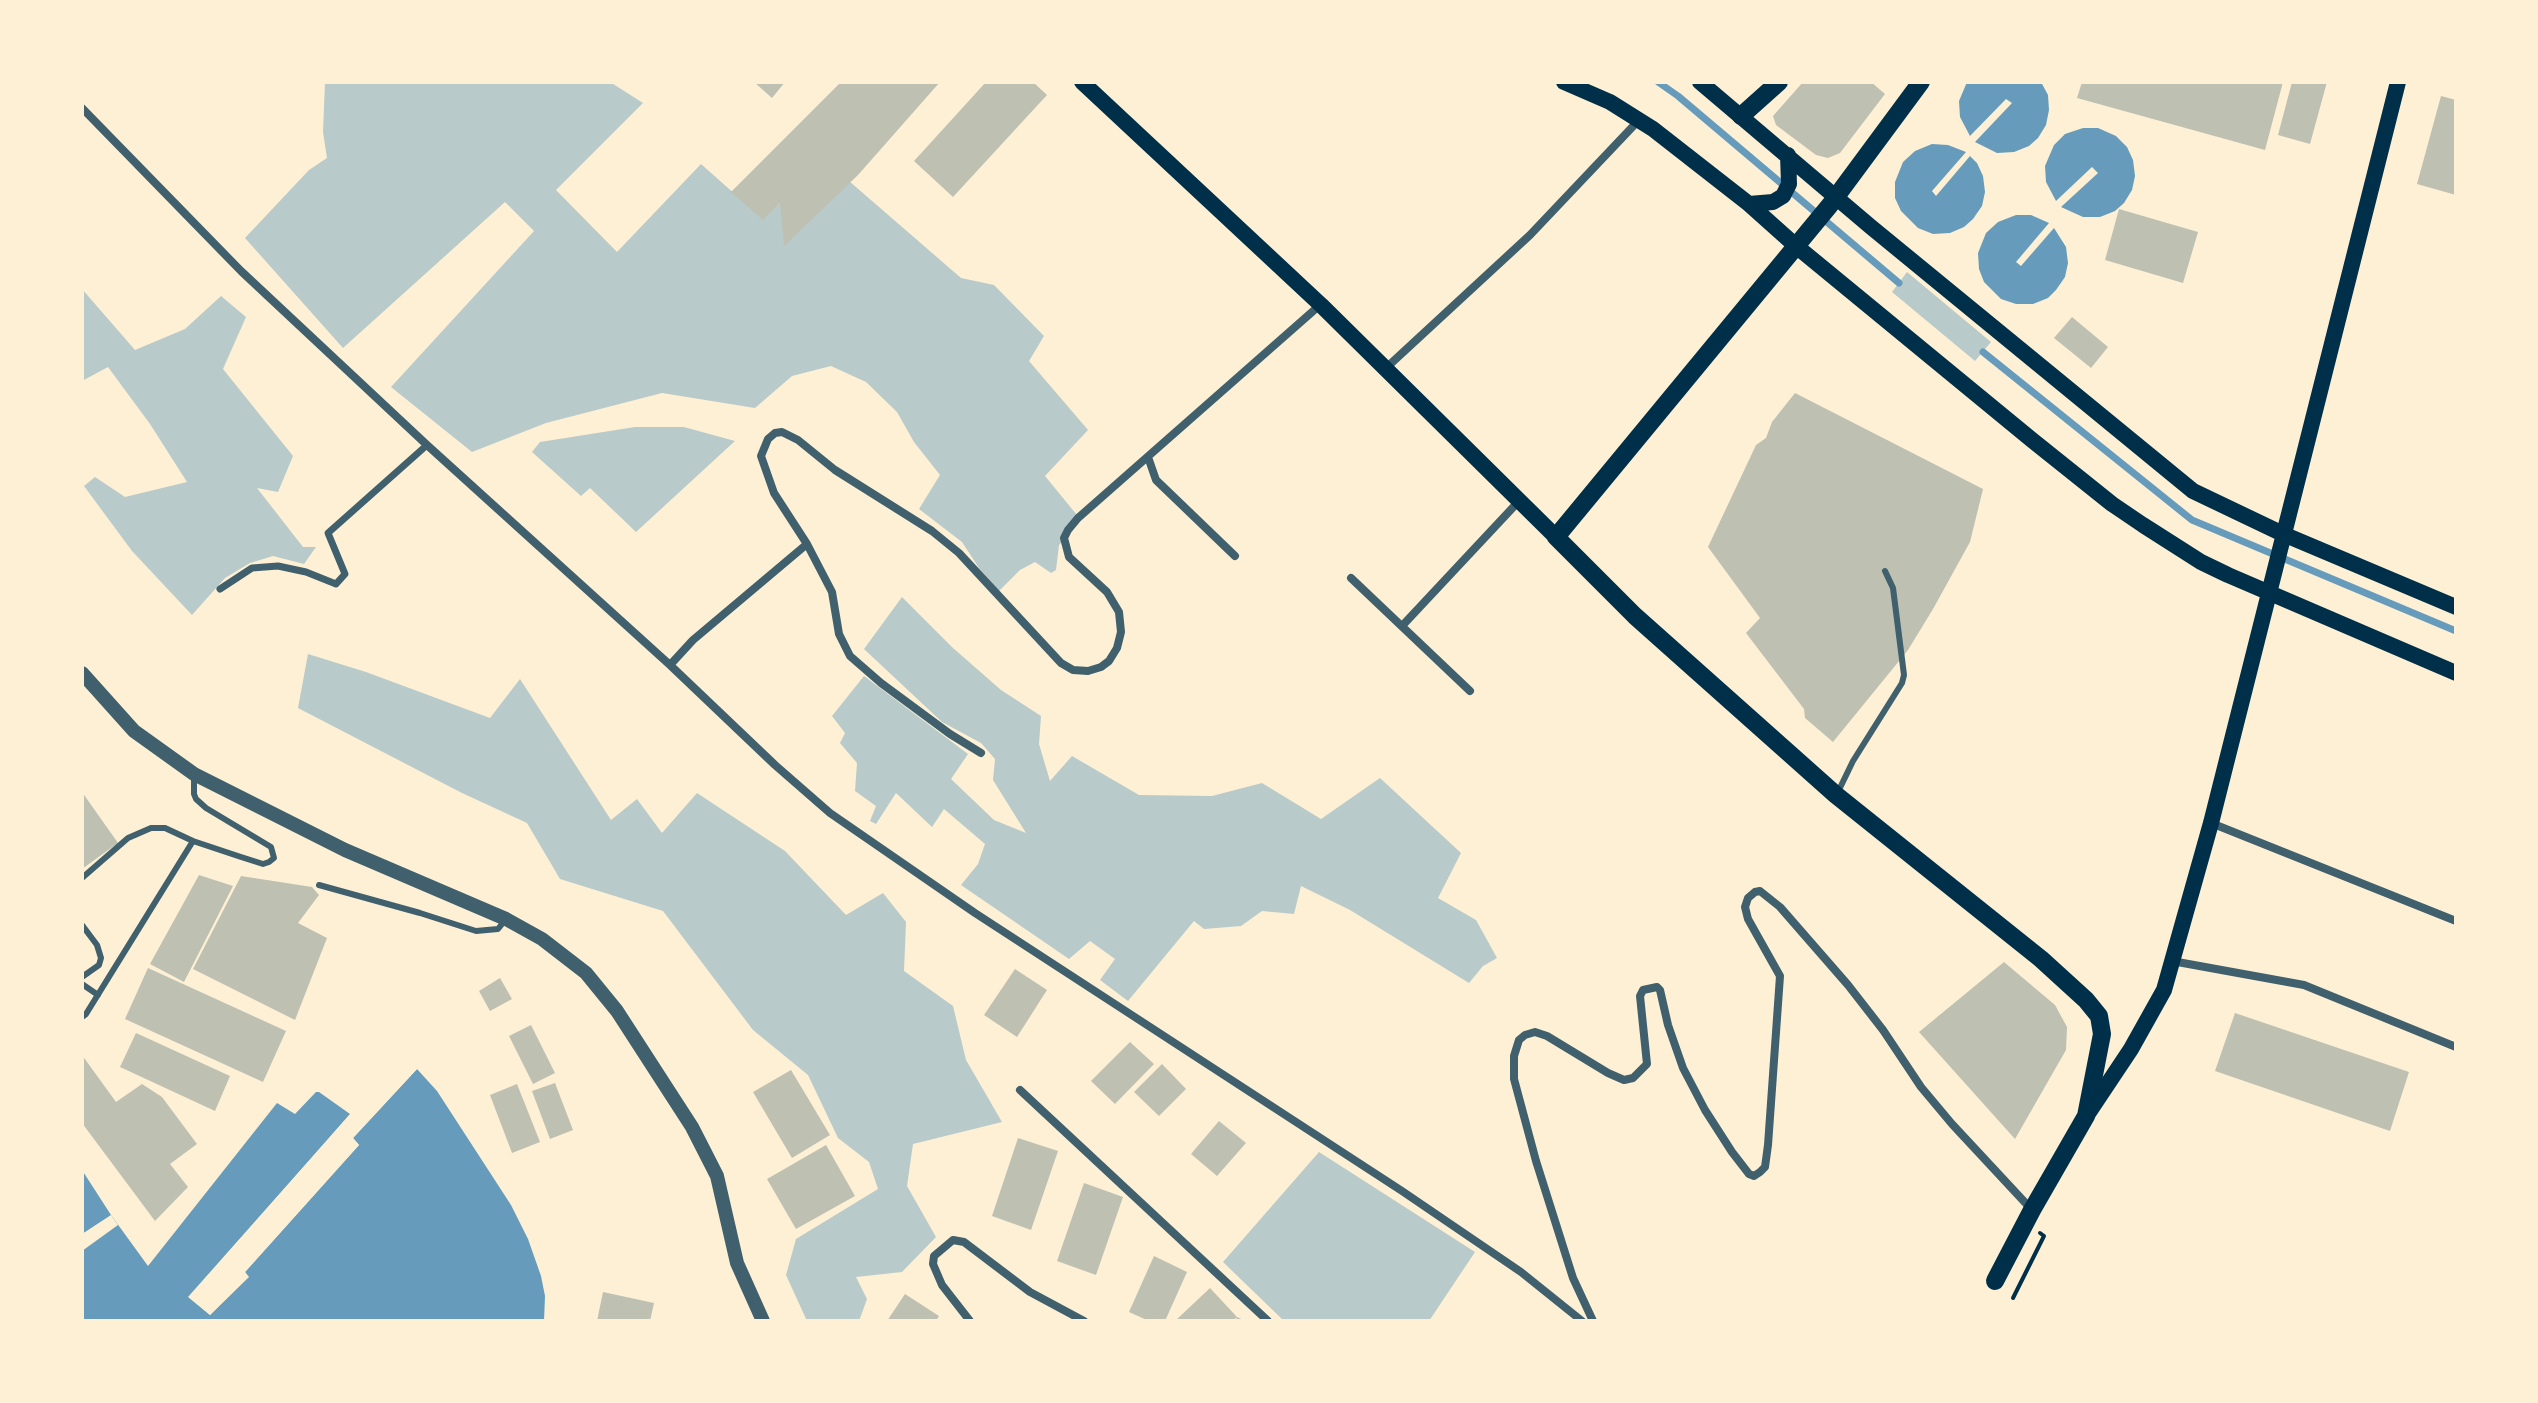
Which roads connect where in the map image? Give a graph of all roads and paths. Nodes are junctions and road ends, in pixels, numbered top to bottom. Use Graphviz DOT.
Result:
graph roads {
  1 [pos="1082,82"];
  2 [pos="1564,82"];
  3 [pos="1700,82"];
  4 [pos="1779,82"];
  5 [pos="1921,82"];
  6 [pos="2398,82"];
  7 [pos="82,108"];
  8 [pos="1741,116"];
  9 [pos="1639,119"];
  10 [pos="1788,155"];
  11 [pos="1832,200"];
  12 [pos="1749,204"];
  13 [pos="1799,242"];
  14 [pos="1321,305"];
  15 [pos="1386,368"];
  16 [pos="427,445"];
  17 [pos="1148,457"];
  18 [pos="1519,500"];
  19 [pos="2283,534"];
  20 [pos="1556,537"];
  21 [pos="807,544"];
  22 [pos="1235,556"];
  23 [pos="1885,571"];
  24 [pos="1351,578"];
  25 [pos="220,589"];
  26 [pos="2270,593"];
  27 [pos="2456,607"];
  28 [pos="1402,626"];
  29 [pos="670,665"];
  30 [pos="82,673"];
  31 [pos="2456,673"];
  32 [pos="1470,691"];
  33 [pos="981,753"];
  34 [pos="194,774"];
  35 [pos="1836,795"];
  36 [pos="2211,823"];
  37 [pos="193,841"];
  38 [pos="82,878"];
  39 [pos="319,885"];
  40 [pos="506,919"];
  41 [pos="2456,921"];
  42 [pos="82,925"];
  43 [pos="2172,961"];
  44 [pos="82,977"];
  45 [pos="82,984"];
  46 [pos="98,995"];
  47 [pos="82,1017"];
  48 [pos="2456,1047"];
  49 [pos="1020,1090"];
  50 [pos="2086,1116"];
  51 [pos="2032,1210"];
  52 [pos="1995,1281"];
  53 [pos="763,1321"];
  54 [pos="970,1321"];
  55 [pos="1084,1321"];
  56 [pos="1268,1321"];
  57 [pos="1582,1321"];
  58 [pos="1593,1321"];
  1 -- 14 [label="main road"];
  2 -- 9 [label="main road"];
  3 -- 8 [label="main road"];
  4 -- 8 [label="main road"];
  5 -- 11 [label="main road"];
  6 -- 19 [label="main road"];
  7 -- 16 [label="street"];
  8 -- 10 [label="main road"];
  9 -- 12 [label="main road"];
  9 -- 15 [label="street"];
  10 -- 11 [label="main road"];
  10 -- 12 [label="main road"];
  11 -- 13 [label="main road"];
  11 -- 19 [label="main road"];
  12 -- 13 [label="main road"];
  13 -- 20 [label="main road"];
  13 -- 26 [label="main road"];
  14 -- 15 [label="main road"];
  14 -- 17 [label="street"];
  15 -- 18 [label="main road"];
  16 -- 25 [label="street"];
  16 -- 29 [label="street"];
  17 -- 21 [label="street"];
  17 -- 22 [label="street"];
  18 -- 20 [label="main road"];
  18 -- 28 [label="street"];
  19 -- 26 [label="main road"];
  19 -- 27 [label="main road"];
  20 -- 35 [label="main road"];
  21 -- 29 [label="street"];
  21 -- 33 [label="street"];
  23 -- 35 [label="lane"];
  24 -- 28 [label="street"];
  26 -- 31 [label="main road"];
  26 -- 36 [label="main road"];
  28 -- 32 [label="street"];
  29 -- 57 [label="street"];
  30 -- 34 [label="street"];
  34 -- 37 [label="lane"];
  34 -- 40 [label="street"];
  35 -- 50 [label="main road"];
  36 -- 41 [label="street"];
  36 -- 43 [label="main road"];
  37 -- 38 [label="lane"];
  37 -- 46 [label="lane"];
  39 -- 40 [label="lane"];
  40 -- 53 [label="street"];
  42 -- 44 [label="lane"];
  43 -- 48 [label="street"];
  43 -- 50 [label="main road"];
  45 -- 46 [label="lane"];
  46 -- 47 [label="lane"];
  49 -- 56 [label="street"];
  50 -- 51 [label="main road"];
  51 -- 52 [label="main road"];
  51 -- 58 [label="street"];
  54 -- 55 [label="street"];
}
